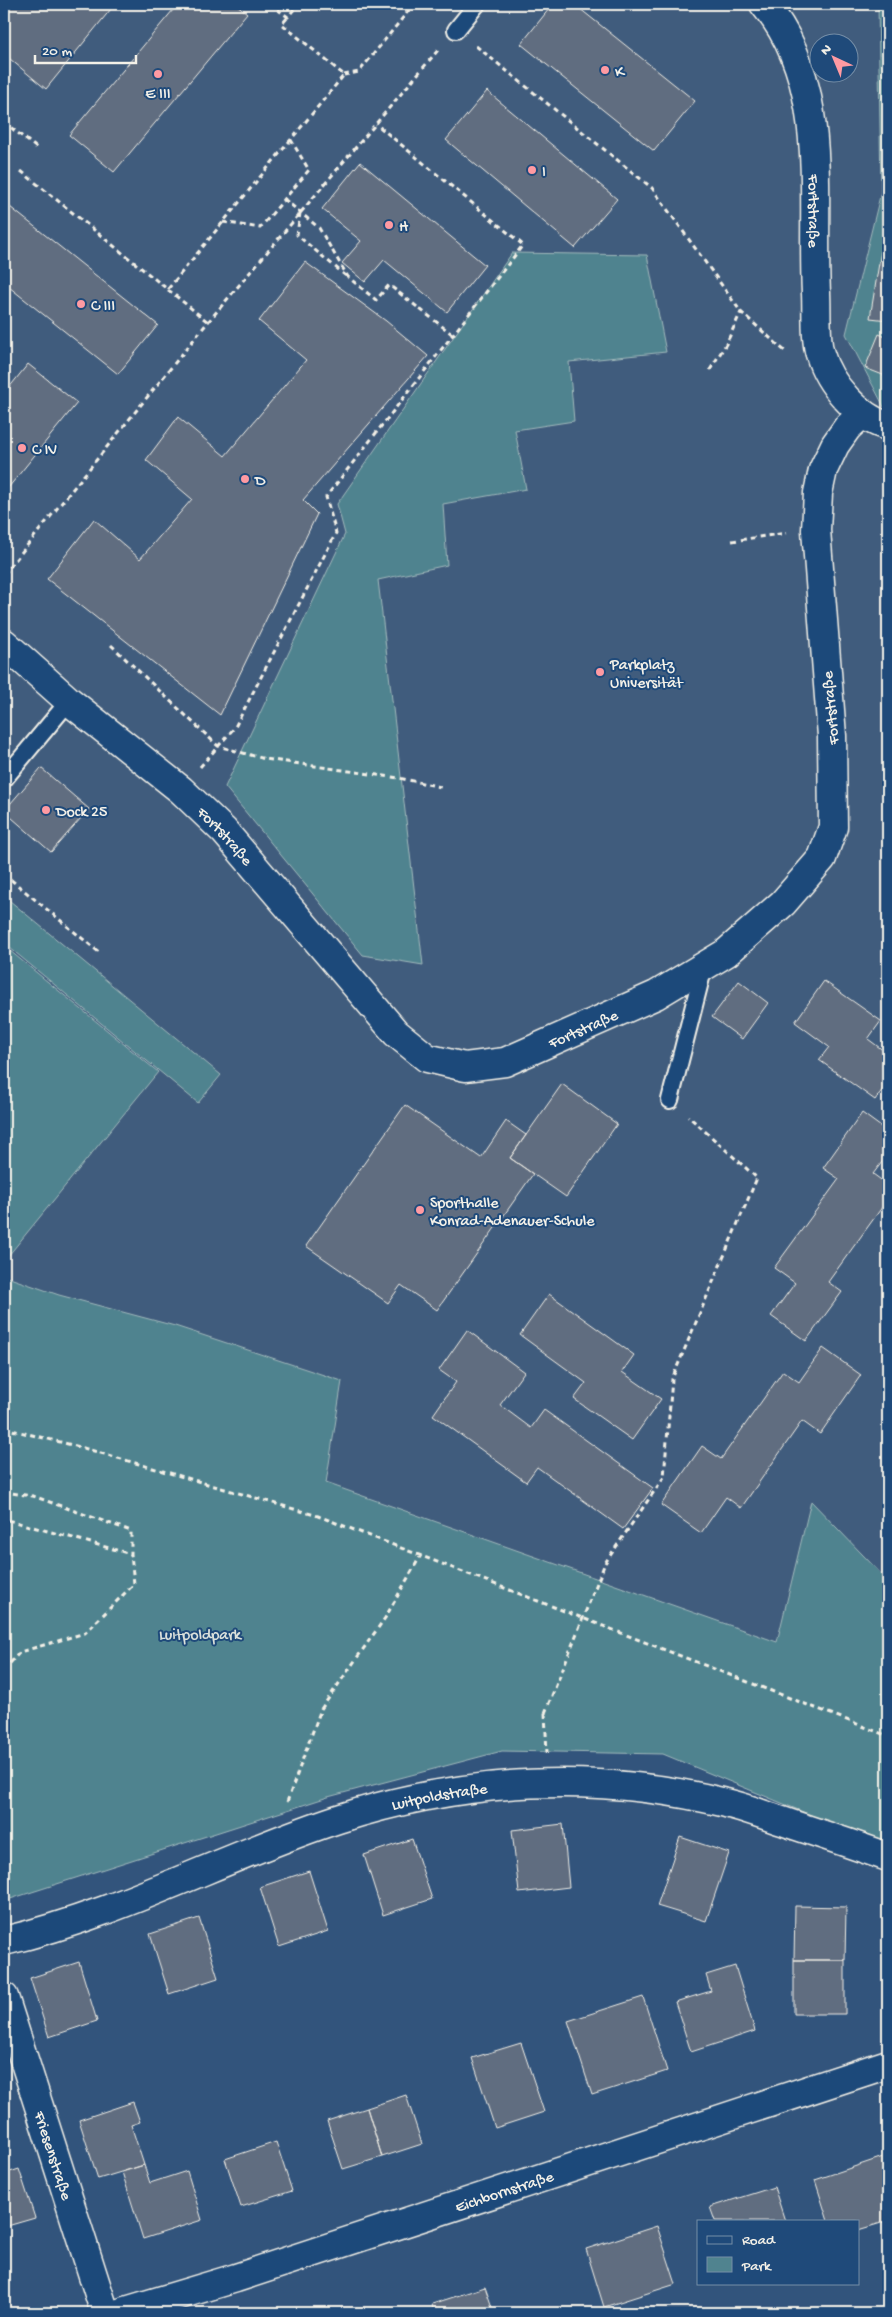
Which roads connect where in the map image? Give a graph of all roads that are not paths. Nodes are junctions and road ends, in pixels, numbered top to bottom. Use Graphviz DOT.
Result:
graph roads {
  1 [pos="477,4"];
  2 [pos="764,4"];
  3 [pos="456,30"];
  4 [pos="862,414"];
  5 [pos="888,426"];
  6 [pos="4,643"];
  7 [pos="69,700"];
  8 [pos="4,779"];
  9 [pos="704,966"];
  10 [pos="670,1100"];
  11 [pos="888,1857"];
  12 [pos="4,1940"];
  13 [pos="4,1997"];
  14 [pos="888,2064"];
  15 [pos="120,2313"];
  1 -- 3 [label="lane"];
  2 -- 4 [label="street, Fortstraße"];
  4 -- 5 [label="street, Fortstraße"];
  4 -- 9 [label="street, Fortstraße"];
  6 -- 7 [label="street, Fortstraße"];
  7 -- 8 [label="lane"];
  7 -- 9 [label="street, Fortstraße"];
  9 -- 10 [label="lane"];
  11 -- 12 [label="street, Luitpoldstraße"];
  13 -- 15 [label="street, Friesenstraße"];
  14 -- 15 [label="street, Eichbornstraße"];
}
